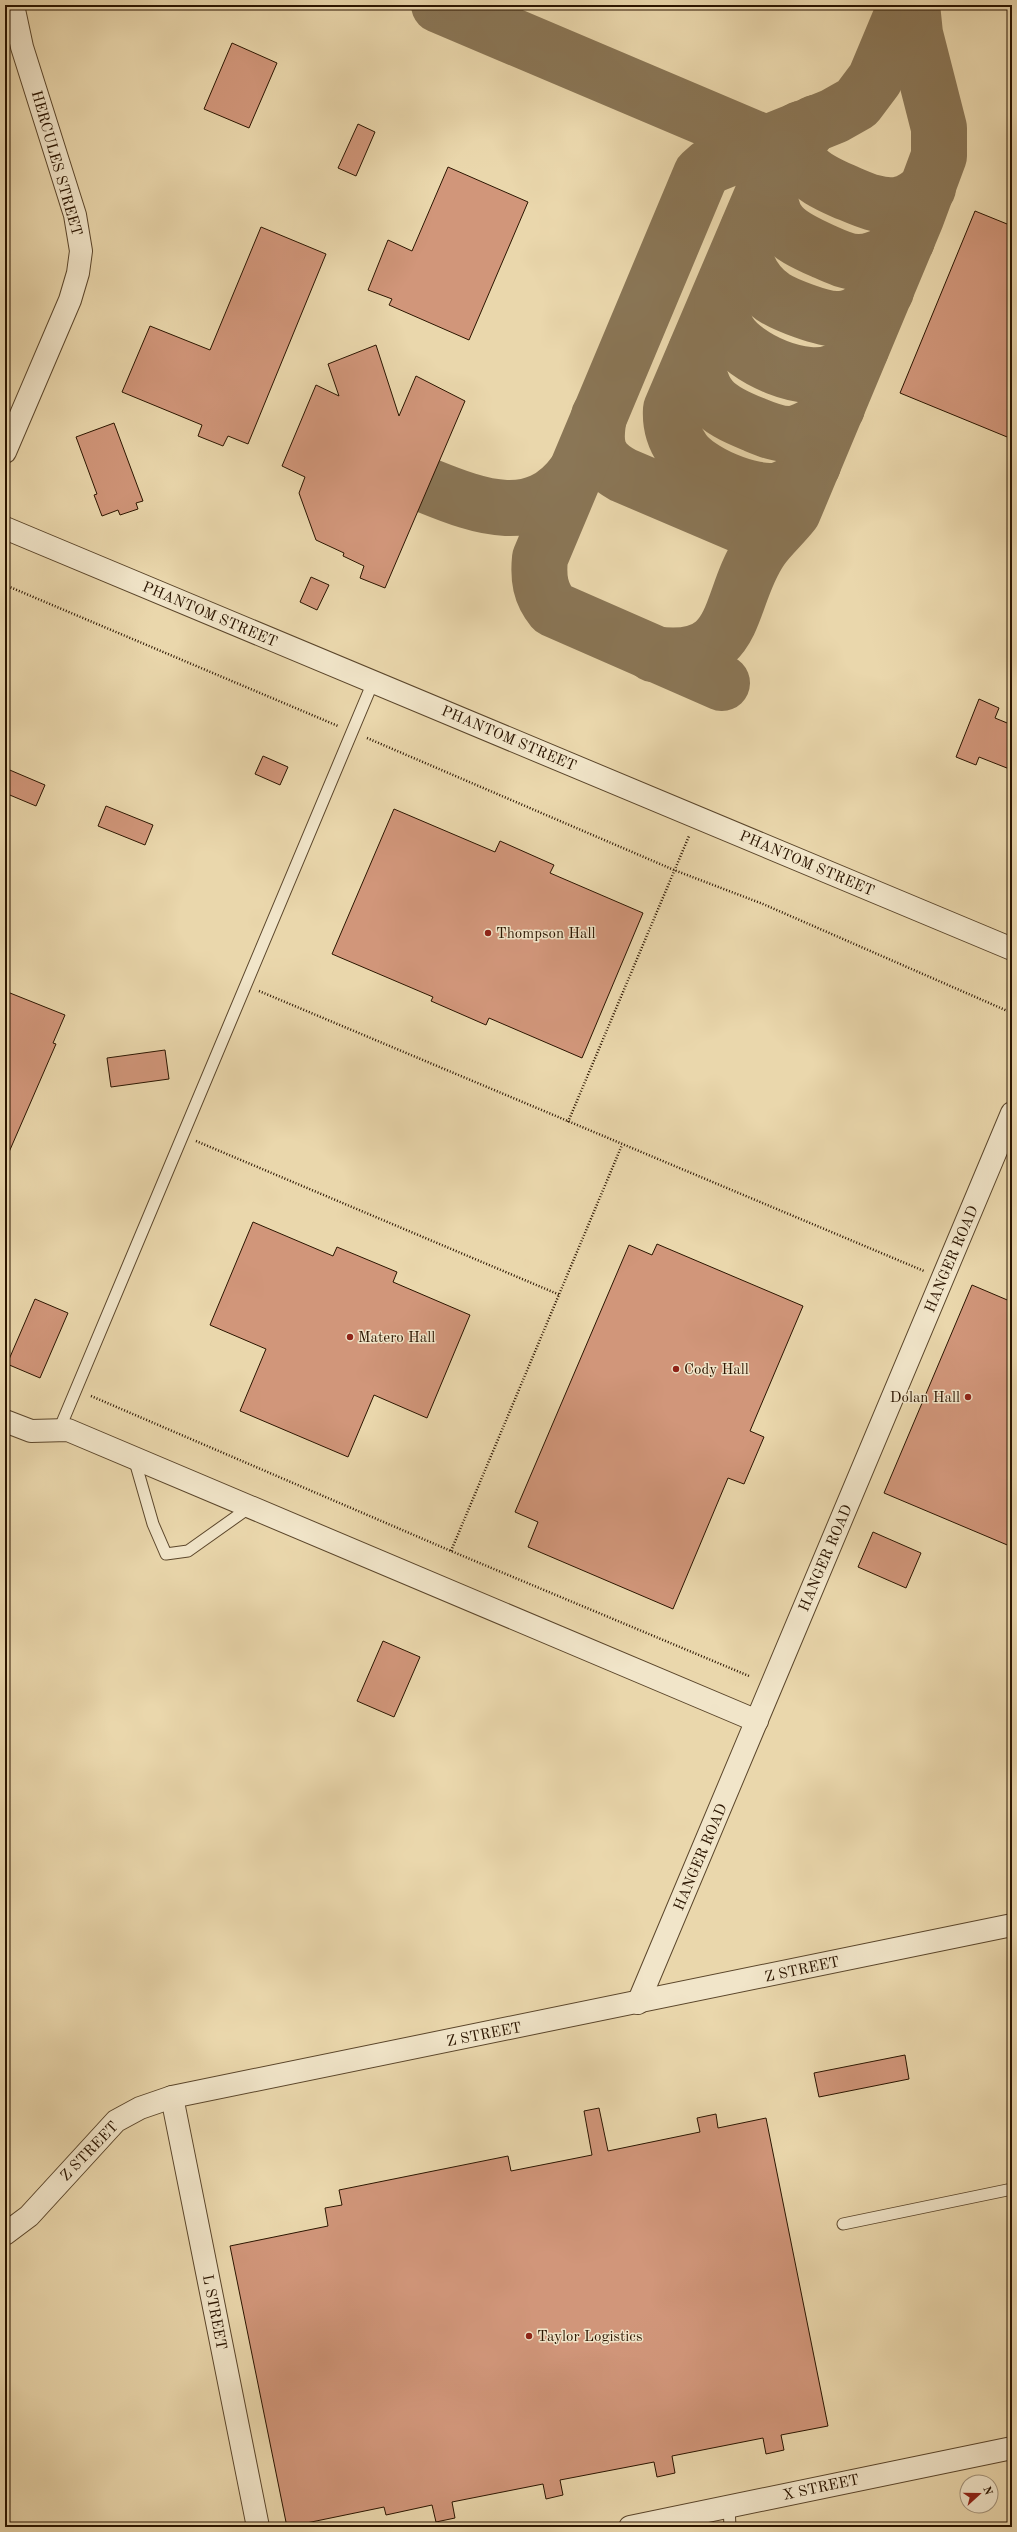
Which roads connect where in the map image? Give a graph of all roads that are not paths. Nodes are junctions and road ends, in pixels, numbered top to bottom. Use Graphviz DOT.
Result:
graph roads {
  1 [pos="13,5"];
  2 [pos="5,452"];
  3 [pos="5,528"];
  4 [pos="373,682"];
  5 [pos="1012,949"];
  6 [pos="1012,1113"];
  7 [pos="1003,1158"];
  8 [pos="5,1421"];
  9 [pos="59,1430"];
  10 [pos="134,1458"];
  11 [pos="250,1507"];
  12 [pos="757,1721"];
  13 [pos="1012,1925"];
  14 [pos="638,2003"];
  15 [pos="172,2097"];
  16 [pos="1012,2189"];
  17 [pos="843,2224"];
  18 [pos="5,2234"];
  19 [pos="1012,2448"];
  20 [pos="730,2517"];
  21 [pos="258,2527"];
  22 [pos="630,2527"];
  1 -- 2 [label="street, HERCULES STREET"];
  3 -- 4 [label="street, PHANTOM STREET"];
  4 -- 5 [label="street, PHANTOM STREET"];
  4 -- 9 [label="lane"];
  6 -- 7 [label="street, HANGER ROAD"];
  7 -- 12 [label="street, HANGER ROAD"];
  8 -- 9 [label="street"];
  9 -- 10 [label="street"];
  10 -- 11 [label="street"];
  10 -- 11 [label="lane"];
  11 -- 12 [label="street"];
  12 -- 14 [label="street, HANGER ROAD"];
  13 -- 14 [label="street, Z STREET"];
  14 -- 15 [label="street, Z STREET"];
  15 -- 18 [label="street, Z STREET"];
  15 -- 21 [label="street, L STREET"];
  16 -- 17 [label="lane"];
  19 -- 20 [label="street, X STREET"];
  20 -- 22 [label="street, X STREET"];
}
